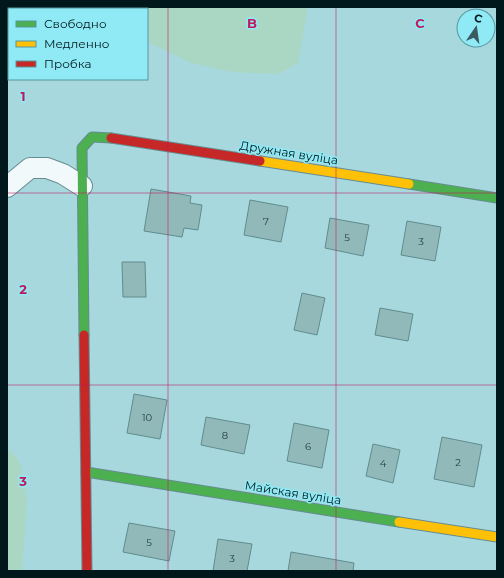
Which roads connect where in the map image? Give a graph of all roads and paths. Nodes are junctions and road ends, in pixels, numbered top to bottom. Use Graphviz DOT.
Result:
graph roads {
  1 [pos="82,186"];
  2 [pos="7,187"];
  3 [pos="497,198"];
  4 [pos="86,472"];
  5 [pos="497,537"];
  6 [pos="87,571"];
  1 -- 2 [label="street"];
  1 -- 3 [label="street, Дружная вуліца"];
  1 -- 4 [label="street"];
  4 -- 5 [label="street, Майская вуліца"];
  4 -- 6 [label="street"];
}
